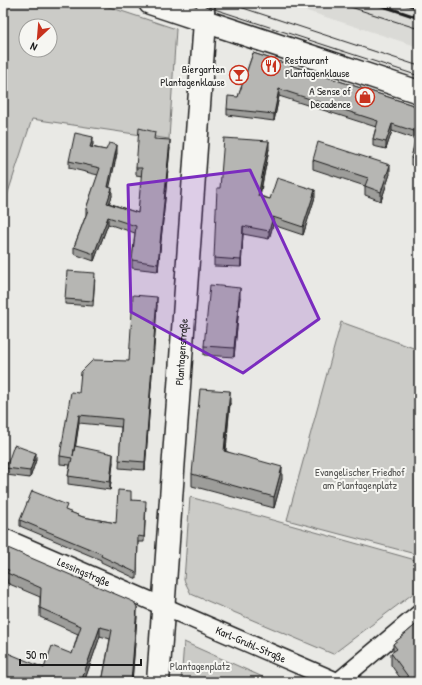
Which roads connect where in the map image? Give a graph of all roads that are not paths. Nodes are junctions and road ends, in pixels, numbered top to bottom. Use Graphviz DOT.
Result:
graph roads {
  1 [pos="150,3"];
  2 [pos="205,12"];
  3 [pos="419,92"];
  4 [pos="3,537"];
  5 [pos="164,607"];
  6 [pos="419,614"];
  7 [pos="158,682"];
  8 [pos="338,682"];
  1 -- 2 [label="street"];
  2 -- 3 [label="street"];
  2 -- 5 [label="street, Plantagenstraße"];
  4 -- 5 [label="street, Lessingstraße"];
  5 -- 7 [label="street, Plantagenstraße"];
  5 -- 8 [label="street, Karl-Gruhl-Straße"];
  6 -- 8 [label="street"];
}
